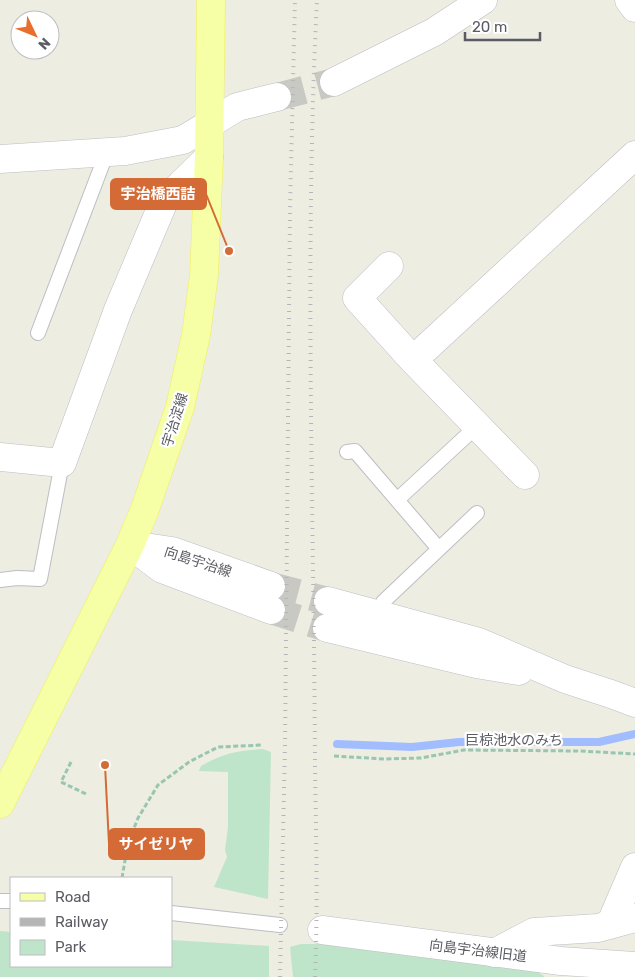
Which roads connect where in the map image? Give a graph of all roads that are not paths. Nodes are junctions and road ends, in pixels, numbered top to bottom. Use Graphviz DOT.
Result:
graph roads {
  1 [pos="211,0"];
  2 [pos="483,0"];
  3 [pos="629,0"];
  4 [pos="635,8"];
  5 [pos="334,82"];
  6 [pos="277,97"];
  7 [pos="208,125"];
  8 [pos="107,152"];
  9 [pos="635,155"];
  10 [pos="210,157"];
  11 [pos="0,159"];
  12 [pos="389,266"];
  13 [pos="38,334"];
  14 [pos="413,360"];
  15 [pos="477,426"];
  16 [pos="347,452"];
  17 [pos="0,457"];
  18 [pos="62,463"];
  19 [pos="525,475"];
  20 [pos="397,500"];
  21 [pos="477,514"];
  22 [pos="130,545"];
  23 [pos="439,549"];
  24 [pos="0,580"];
  25 [pos="271,598"];
  26 [pos="383,602"];
  27 [pos="328,614"];
  28 [pos="635,703"];
  29 [pos="0,804"];
  30 [pos="635,867"];
  31 [pos="172,913"];
  32 [pos="622,921"];
  33 [pos="280,925"];
  34 [pos="322,930"];
  35 [pos="494,953"];
  36 [pos="635,966"];
  37 [pos="567,969"];
  1 -- 7 [label="main road, 宇治淀線"];
  2 -- 5 [label="street"];
  3 -- 4 [label="street"];
  6 -- 7 [label="street"];
  7 -- 8 [label="street"];
  7 -- 10 [label="main road, 宇治淀線"];
  8 -- 11 [label="street"];
  8 -- 13 [label="lane"];
  9 -- 14 [label="street"];
  10 -- 18 [label="street"];
  10 -- 22 [label="main road, 宇治淀線"];
  12 -- 14 [label="street"];
  14 -- 15 [label="street"];
  15 -- 19 [label="street"];
  15 -- 20 [label="lane"];
  16 -- 20 [label="lane"];
  17 -- 18 [label="street"];
  18 -- 24 [label="lane"];
  20 -- 23 [label="lane"];
  21 -- 23 [label="lane"];
  22 -- 25 [label="street, 向島宇治線"];
  22 -- 29 [label="main road, 宇治淀線"];
  23 -- 26 [label="lane"];
  27 -- 28 [label="street"];
  30 -- 32 [label="street"];
  31 -- 33 [label="lane"];
  32 -- 35 [label="street"];
  34 -- 35 [label="street, 向島宇治線旧道"];
  35 -- 37 [label="street, 向島宇治線旧道"];
  36 -- 37 [label="street, 向島宇治線旧道"];
}
